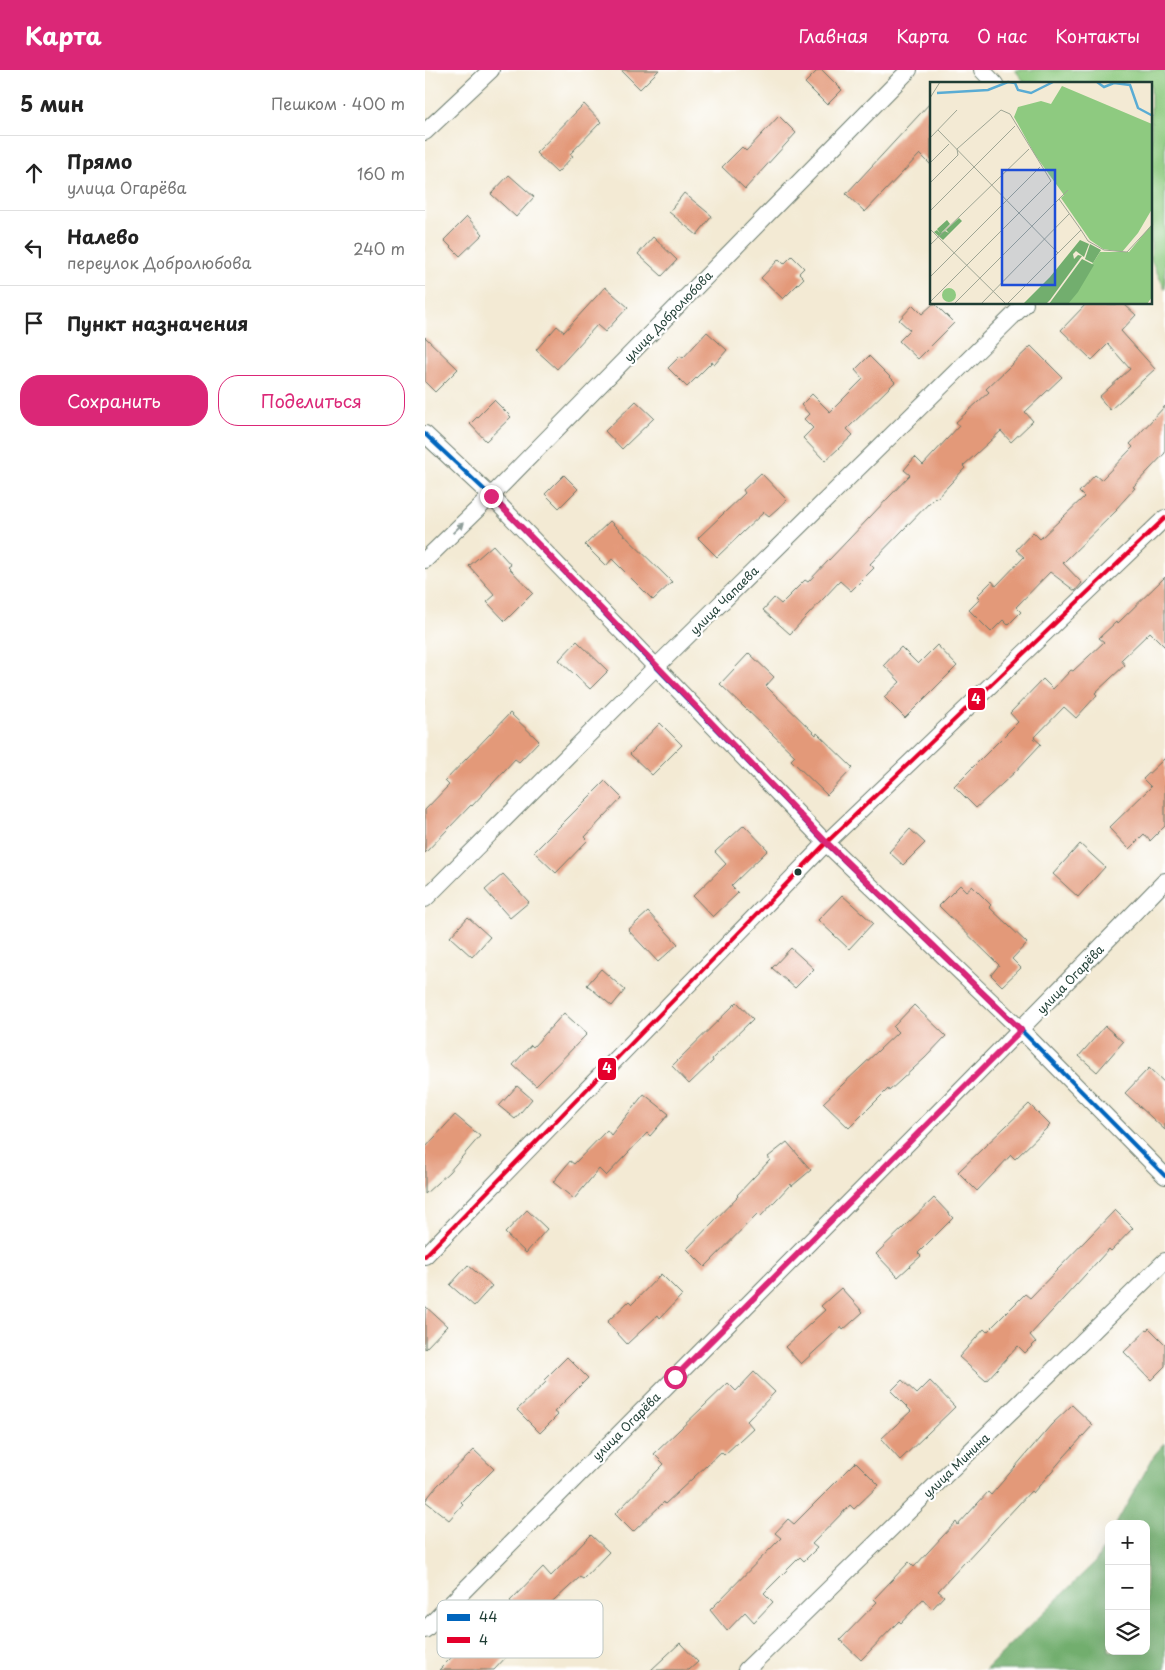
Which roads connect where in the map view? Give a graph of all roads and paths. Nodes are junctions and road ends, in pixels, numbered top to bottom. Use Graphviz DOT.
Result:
graph roads {
  1 [pos="491,70"];
  2 [pos="909,70"];
  3 [pos="982,70"];
  4 [pos="993,82"];
  5 [pos="425,132"];
  6 [pos="1024,305"];
  7 [pos="425,434"];
  8 [pos="491,496"];
  9 [pos="1165,518"];
  10 [pos="425,560"];
  11 [pos="657,666"];
  12 [pos="827,843"];
  13 [pos="1165,881"];
  14 [pos="425,899"];
  15 [pos="1021,1030"];
  16 [pos="1165,1176"];
  17 [pos="425,1256"];
  18 [pos="1165,1261"];
  19 [pos="455,1600"];
  20 [pos="437,1618"];
  21 [pos="425,1630"];
  22 [pos="746,1670"];
  1 -- 5 [label="street"];
  2 -- 8 [label="street, улица Добролюбова"];
  3 -- 4 [label="street"];
  6 -- 11 [label="street, улица Чапаева"];
  7 -- 8 [label="street"];
  10 -- 8 [label="street, улица Добролюбова, one-way"];
  8 -- 11 [label="street"];
  9 -- 12 [label="street"];
  11 -- 12 [label="street"];
  11 -- 14 [label="street, улица Чапаева"];
  12 -- 15 [label="street"];
  12 -- 17 [label="street"];
  13 -- 15 [label="street, улица Огарёва"];
  15 -- 16 [label="street"];
  15 -- 19 [label="street, улица Огарёва"];
  18 -- 22 [label="street, улица Минина"];
  20 -- 21 [label="street, улица Огарёва"];
}
